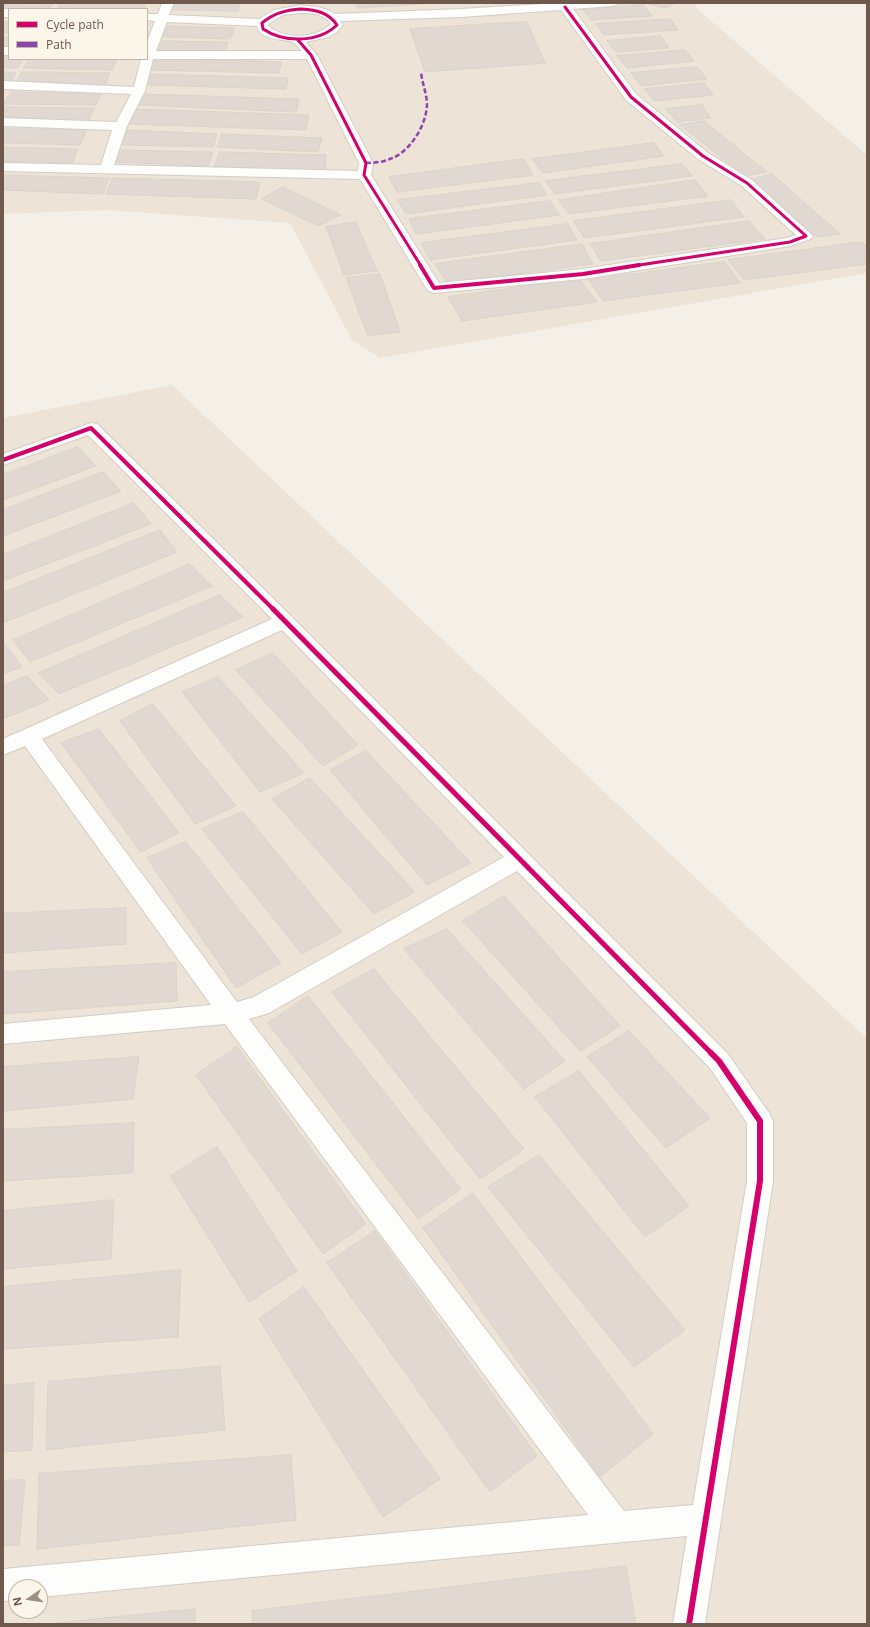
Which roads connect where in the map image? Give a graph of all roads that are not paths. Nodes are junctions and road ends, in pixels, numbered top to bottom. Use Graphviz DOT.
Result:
graph roads {
  1 [pos="168,3"];
  2 [pos="612,3"];
  3 [pos="565,7"];
  4 [pos="458,8"];
  5 [pos="148,17"];
  6 [pos="162,17"];
  7 [pos="334,18"];
  8 [pos="262,23"];
  9 [pos="297,39"];
  10 [pos="311,54"];
  11 [pos="148,55"];
  12 [pos="147,60"];
  13 [pos="3,85"];
  14 [pos="139,90"];
  15 [pos="3,122"];
  16 [pos="120,126"];
  17 [pos="3,167"];
  18 [pos="106,170"];
  19 [pos="364,175"];
  20 [pos="3,460"];
  21 [pos="285,621"];
  22 [pos="29,736"];
  23 [pos="3,748"];
  24 [pos="519,859"];
  25 [pos="231,1013"];
  26 [pos="3,1034"];
  27 [pos="706,1519"];
  28 [pos="618,1528"];
  29 [pos="3,1585"];
  30 [pos="689,1624"];
  1 -- 6 [label="street"];
  2 -- 3 [label="street"];
  3 -- 4 [label="street"];
  3 -- 19 [label="street"];
  4 -- 7 [label="street"];
  5 -- 6 [label="street"];
  6 -- 8 [label="street"];
  6 -- 11 [label="street"];
  7 -- 8 [label="street"];
  7 -- 9 [label="street"];
  8 -- 9 [label="street"];
  9 -- 10 [label="street"];
  10 -- 11 [label="street"];
  10 -- 19 [label="street"];
  12 -- 14 [label="street"];
  13 -- 14 [label="street"];
  14 -- 16 [label="street"];
  15 -- 16 [label="street"];
  16 -- 18 [label="street"];
  17 -- 18 [label="street"];
  18 -- 19 [label="street"];
  20 -- 21 [label="street"];
  21 -- 22 [label="street"];
  21 -- 24 [label="street"];
  22 -- 23 [label="street"];
  22 -- 25 [label="street"];
  24 -- 25 [label="street"];
  24 -- 27 [label="street"];
  25 -- 26 [label="street"];
  25 -- 28 [label="street"];
  27 -- 28 [label="street"];
  27 -- 30 [label="street"];
  28 -- 29 [label="street"];
}
